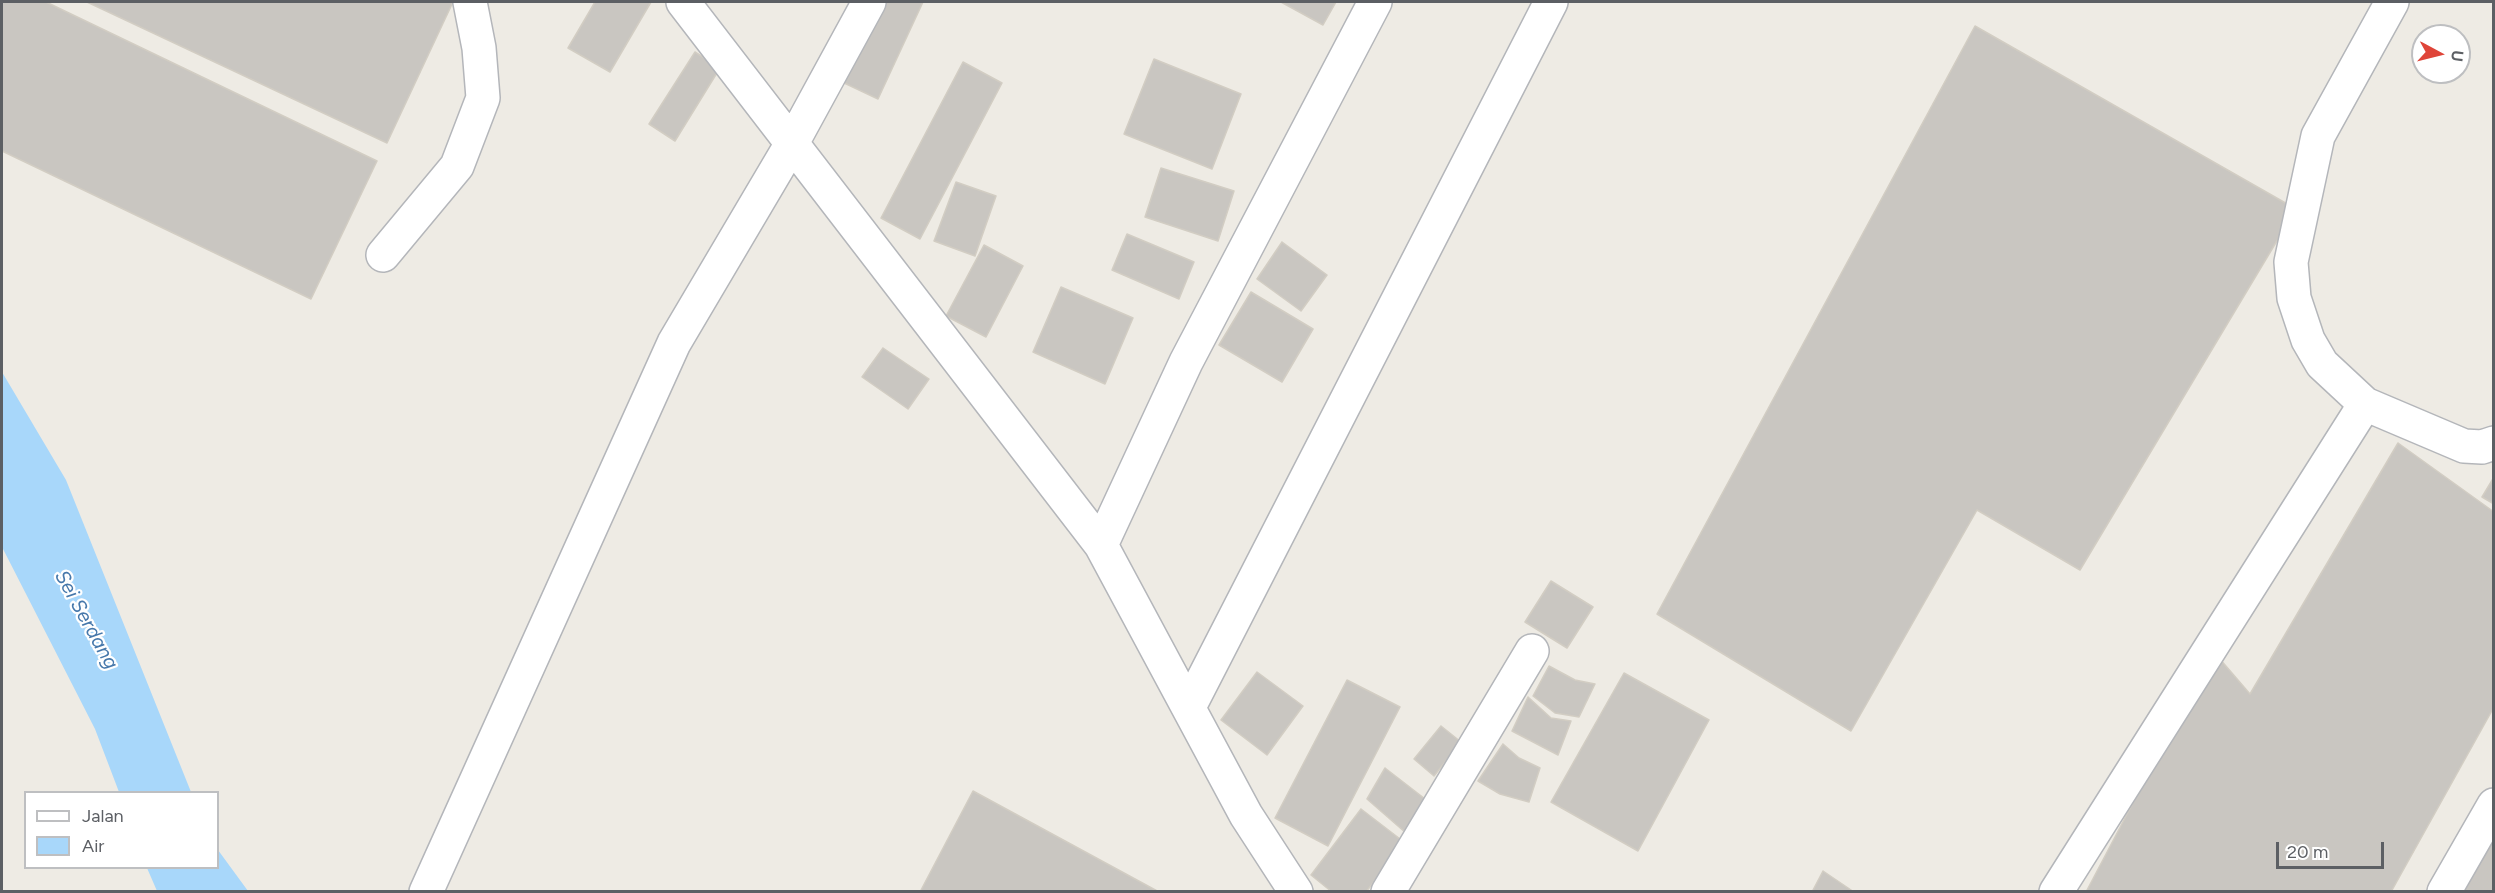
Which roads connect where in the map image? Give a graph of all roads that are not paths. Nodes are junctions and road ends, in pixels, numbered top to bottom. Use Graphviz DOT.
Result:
graph roads {
  1 [pos="470,2"];
  2 [pos="683,2"];
  3 [pos="869,2"];
  4 [pos="1375,2"];
  5 [pos="1551,2"];
  6 [pos="2392,2"];
  7 [pos="791,145"];
  8 [pos="382,255"];
  9 [pos="2365,404"];
  10 [pos="2493,443"];
  11 [pos="1101,545"];
  12 [pos="1532,651"];
  13 [pos="1189,707"];
  14 [pos="2493,805"];
  15 [pos="426,891"];
  16 [pos="1296,891"];
  17 [pos="1388,891"];
  18 [pos="2056,891"];
  19 [pos="2444,891"];
  1 -- 8 [label="street"];
  2 -- 7 [label="street"];
  3 -- 7 [label="street"];
  4 -- 11 [label="street"];
  5 -- 13 [label="street"];
  6 -- 9 [label="street"];
  7 -- 11 [label="street"];
  7 -- 15 [label="street"];
  9 -- 10 [label="street"];
  9 -- 18 [label="street"];
  11 -- 13 [label="street"];
  12 -- 17 [label="street"];
  13 -- 16 [label="street"];
  14 -- 19 [label="street"];
}
